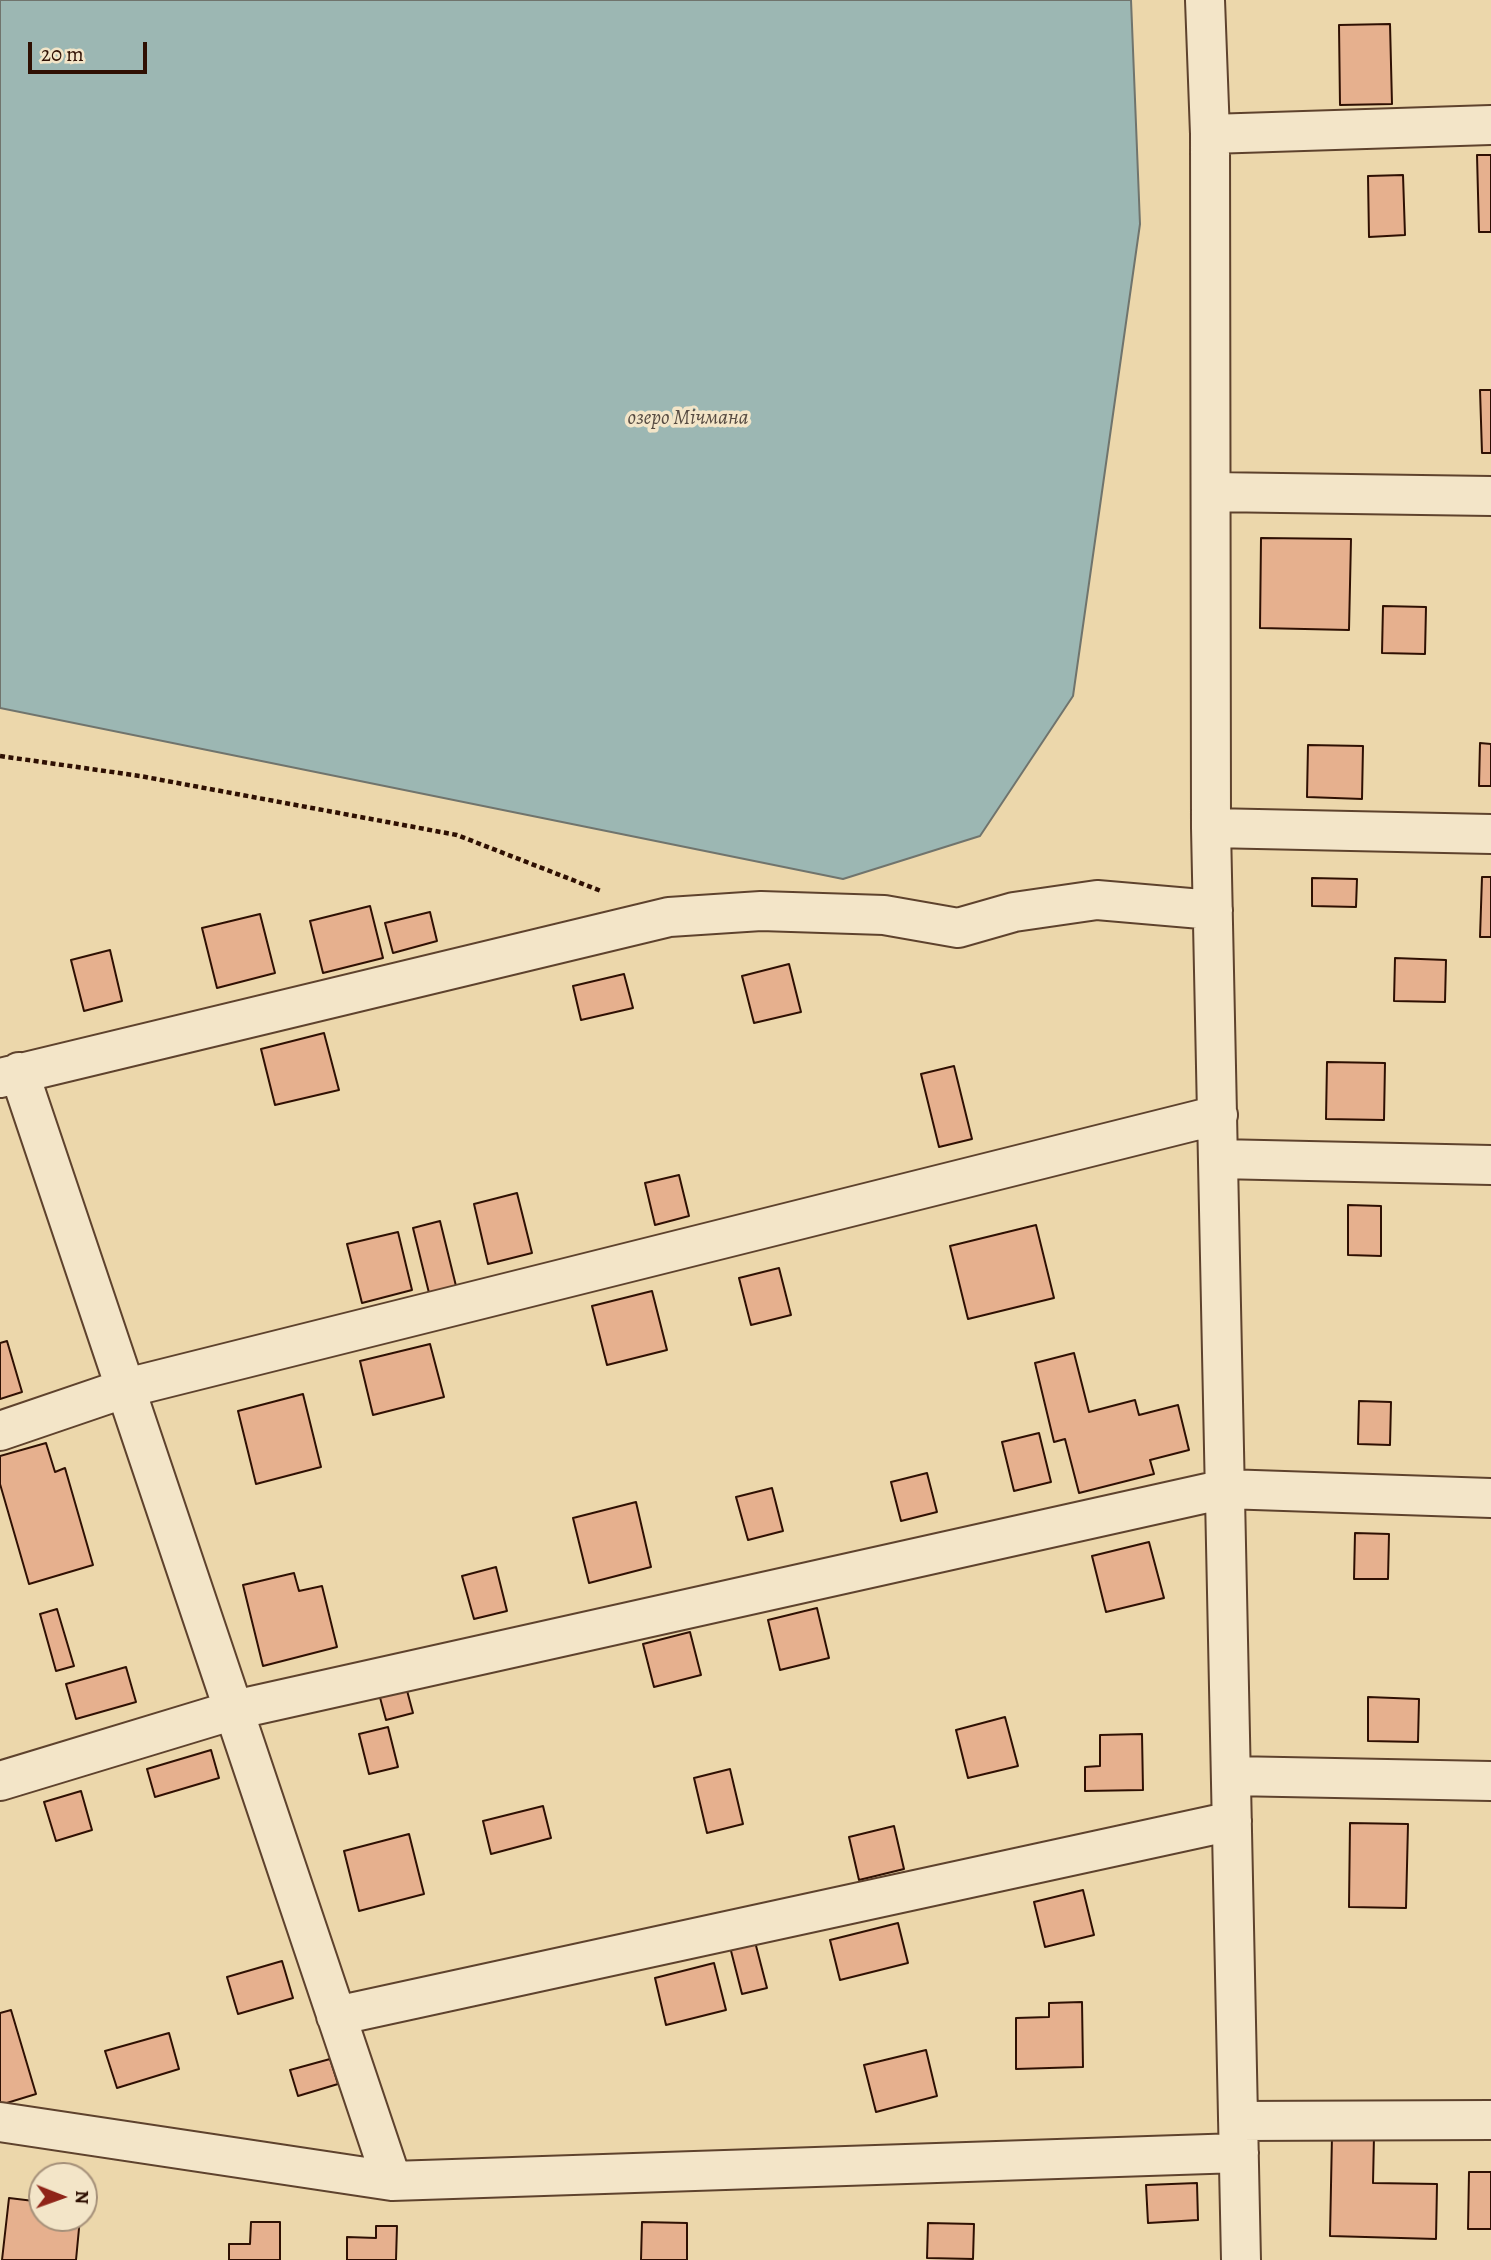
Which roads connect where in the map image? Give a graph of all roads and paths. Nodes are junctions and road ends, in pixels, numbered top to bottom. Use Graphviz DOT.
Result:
graph roads {
  1 [pos="1205,0"];
  2 [pos="1491,125"];
  3 [pos="1210,134"];
  4 [pos="1212,492"];
  5 [pos="1491,496"];
  6 [pos="0,757"];
  7 [pos="1211,828"];
  8 [pos="1491,834"];
  9 [pos="606,892"];
  10 [pos="1213,910"];
  11 [pos="10,1075"];
  12 [pos="1218,1115"];
  13 [pos="1218,1158"];
  14 [pos="1491,1165"];
  15 [pos="125,1388"];
  16 [pos="0,1431"];
  17 [pos="1225,1489"];
  18 [pos="1491,1498"];
  19 [pos="234,1710"];
  20 [pos="1231,1776"];
  21 [pos="0,1781"];
  22 [pos="1491,1781"];
  23 [pos="1232,1821"];
  24 [pos="336,2017"];
  25 [pos="1491,2120"];
  26 [pos="0,2122"];
  27 [pos="1239,2137"];
  28 [pos="392,2181"];
  29 [pos="1241,2260"];
  1 -- 3 [label="street"];
  2 -- 3 [label="street"];
  3 -- 4 [label="street"];
  4 -- 5 [label="street"];
  4 -- 7 [label="street"];
  6 -- 9 [label="path"];
  7 -- 8 [label="street"];
  7 -- 10 [label="street"];
  10 -- 11 [label="street"];
  10 -- 12 [label="street"];
  11 -- 15 [label="street"];
  12 -- 13 [label="street"];
  12 -- 15 [label="street"];
  13 -- 14 [label="street"];
  13 -- 17 [label="street"];
  15 -- 16 [label="street"];
  15 -- 19 [label="street"];
  17 -- 18 [label="street"];
  17 -- 19 [label="street"];
  17 -- 20 [label="street"];
  19 -- 21 [label="street"];
  19 -- 24 [label="street"];
  20 -- 22 [label="street"];
  20 -- 23 [label="street"];
  23 -- 24 [label="street"];
  23 -- 27 [label="street"];
  24 -- 28 [label="street"];
  25 -- 27 [label="street"];
  26 -- 28 [label="street"];
  27 -- 28 [label="street"];
  27 -- 29 [label="street"];
}
